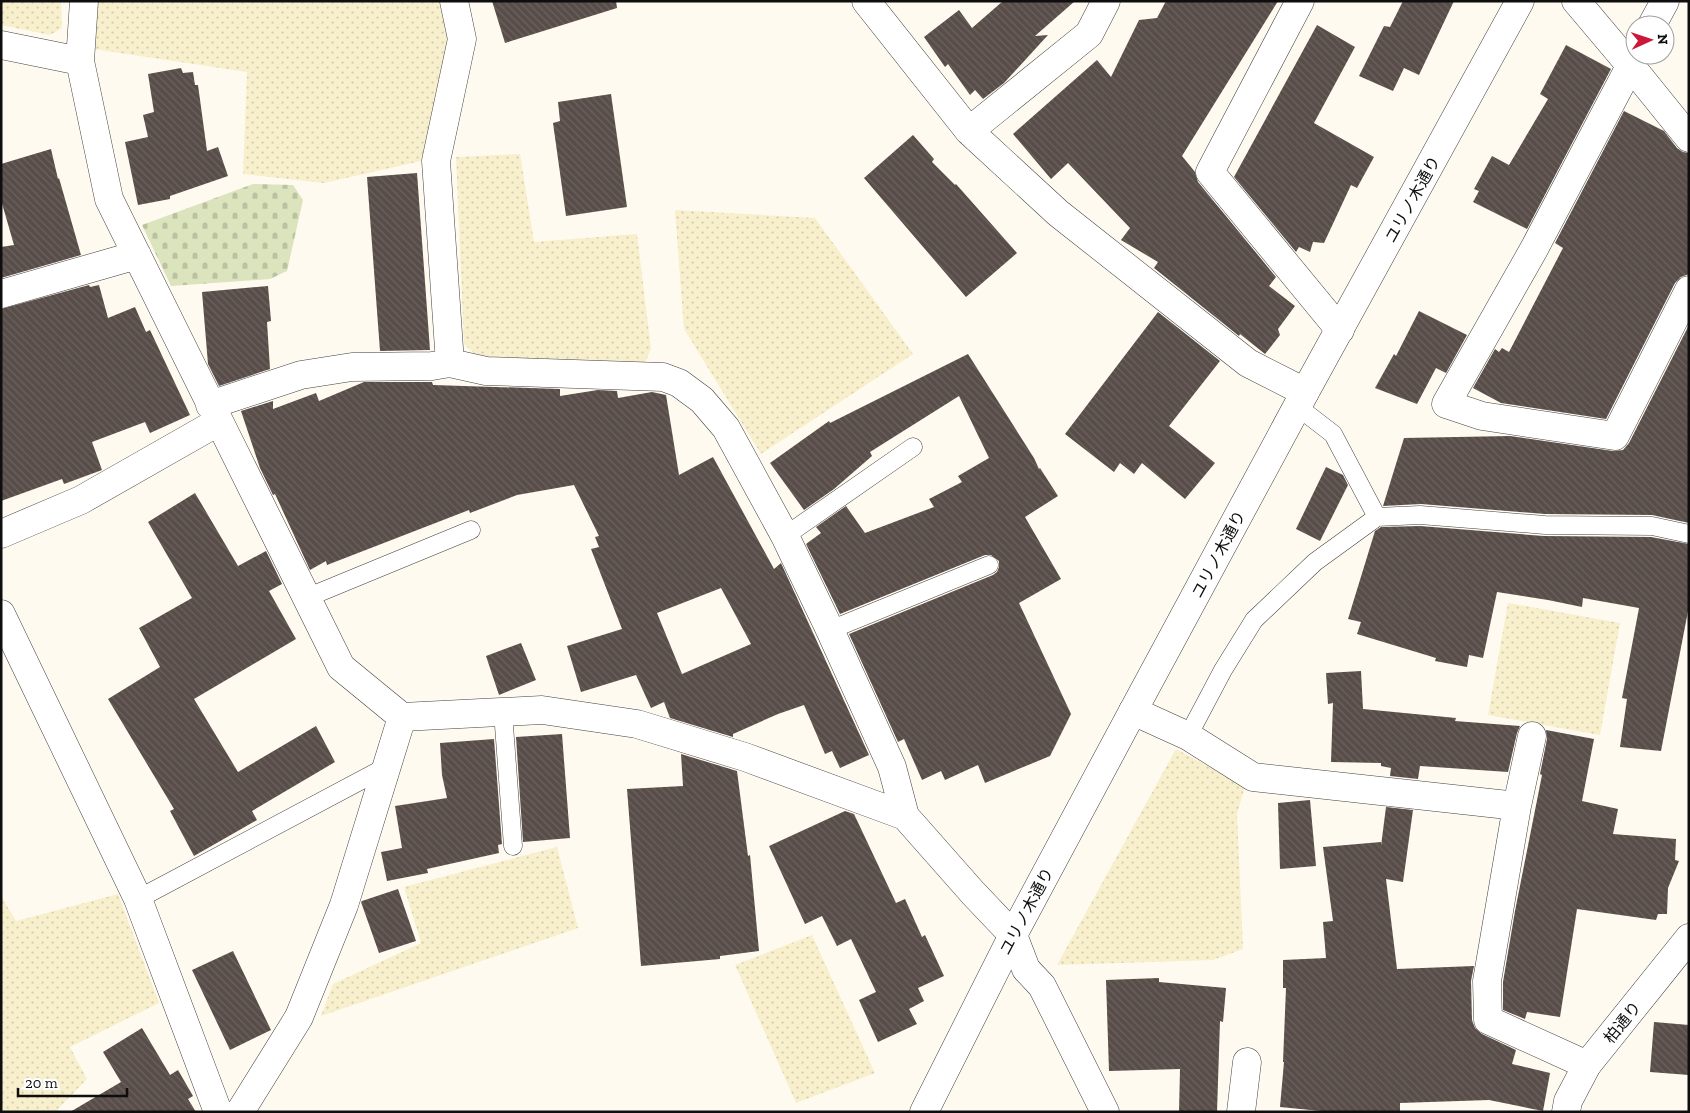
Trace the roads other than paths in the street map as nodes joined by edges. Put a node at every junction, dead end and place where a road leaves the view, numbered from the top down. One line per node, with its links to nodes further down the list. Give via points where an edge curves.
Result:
1 (84, 1): 12 (street)
2 (454, 1): 21 (street, via 462,39 436,161)
3 (866, 1): 15 (street)
4 (1106, 1): 15 (street, via 1089,34)
5 (1300, 1): 20 (street, via 1210,172)
6 (1520, 1): 20 (street, ユリノ木通り)
7 (1576, 1): 11 (street)
8 (1665, 1): 9 (street)
9 (1657, 15)
10 (1, 45): 12 (street)
11 (1625, 52)
12 (80, 61): 17 (street, via 109,199)
13 (1630, 65): 18 (street, via 1534,249 1446,404 1482,416 1615,436)
14 (1637, 65): 16 (street)
15 (969, 131): 22 (street, via 1058,213 1248,363)
16 (1689, 138)
17 (137, 255): 19 (street); 23 (street)
18 (1689, 290)
19 (1, 294)
20 (1340, 330): 22 (street, ユリノ木通り)
21 (450, 363): 23 (street, via 352,367 301,375); 29 (street, via 486,371 663,377 680,383 702,400 726,428)
22 (1301, 400): 25 (lane, via 1333,434); 34 (street, ユリノ木通り)
23 (214, 413): 27 (street, via 81,500); 31 (street)
24 (914, 447): 29 (lane)
25 (1377, 516): 28 (lane, via 1420,515 1545,525 1652,526); 37 (lane, via 1315,562 1254,620)
26 (471, 530): 31 (lane)
27 (1, 534)
28 (1689, 534)
29 (785, 536): 33 (street)
30 (989, 565): 33 (lane)
31 (306, 598): 36 (street, via 341,668)
32 (1, 614): 43 (street)
33 (830, 630): 41 (street, via 892,767)
34 (1133, 711): 37 (street); 44 (street, ユリノ木通り)
35 (503, 712): 36 (street); 41 (street, via 542,710 637,724 745,757); 42 (lane)
36 (402, 717): 39 (street)
37 (1188, 736): 40 (street, via 1253,777)
38 (1532, 736): 40 (street)
39 (386, 767): 43 (lane); 49 (street, via 344,905 299,1017)
40 (1517, 806): 47 (street, via 1487,981 1488,1020)
41 (904, 816): 44 (street)
42 (513, 846)
43 (138, 899): 48 (street)
44 (1013, 935): 50 (street, ユリノ木通り); 51 (street, via 1026,968 1042,986)
45 (1689, 938): 47 (street, 柏通り)
46 (1247, 1062): 52 (street)
47 (1587, 1065): 53 (street, 柏通り, via 1568,1101)
48 (218, 1112)
49 (240, 1112)
50 (924, 1112)
51 (1105, 1112)
52 (1241, 1112)
53 (1566, 1112)

